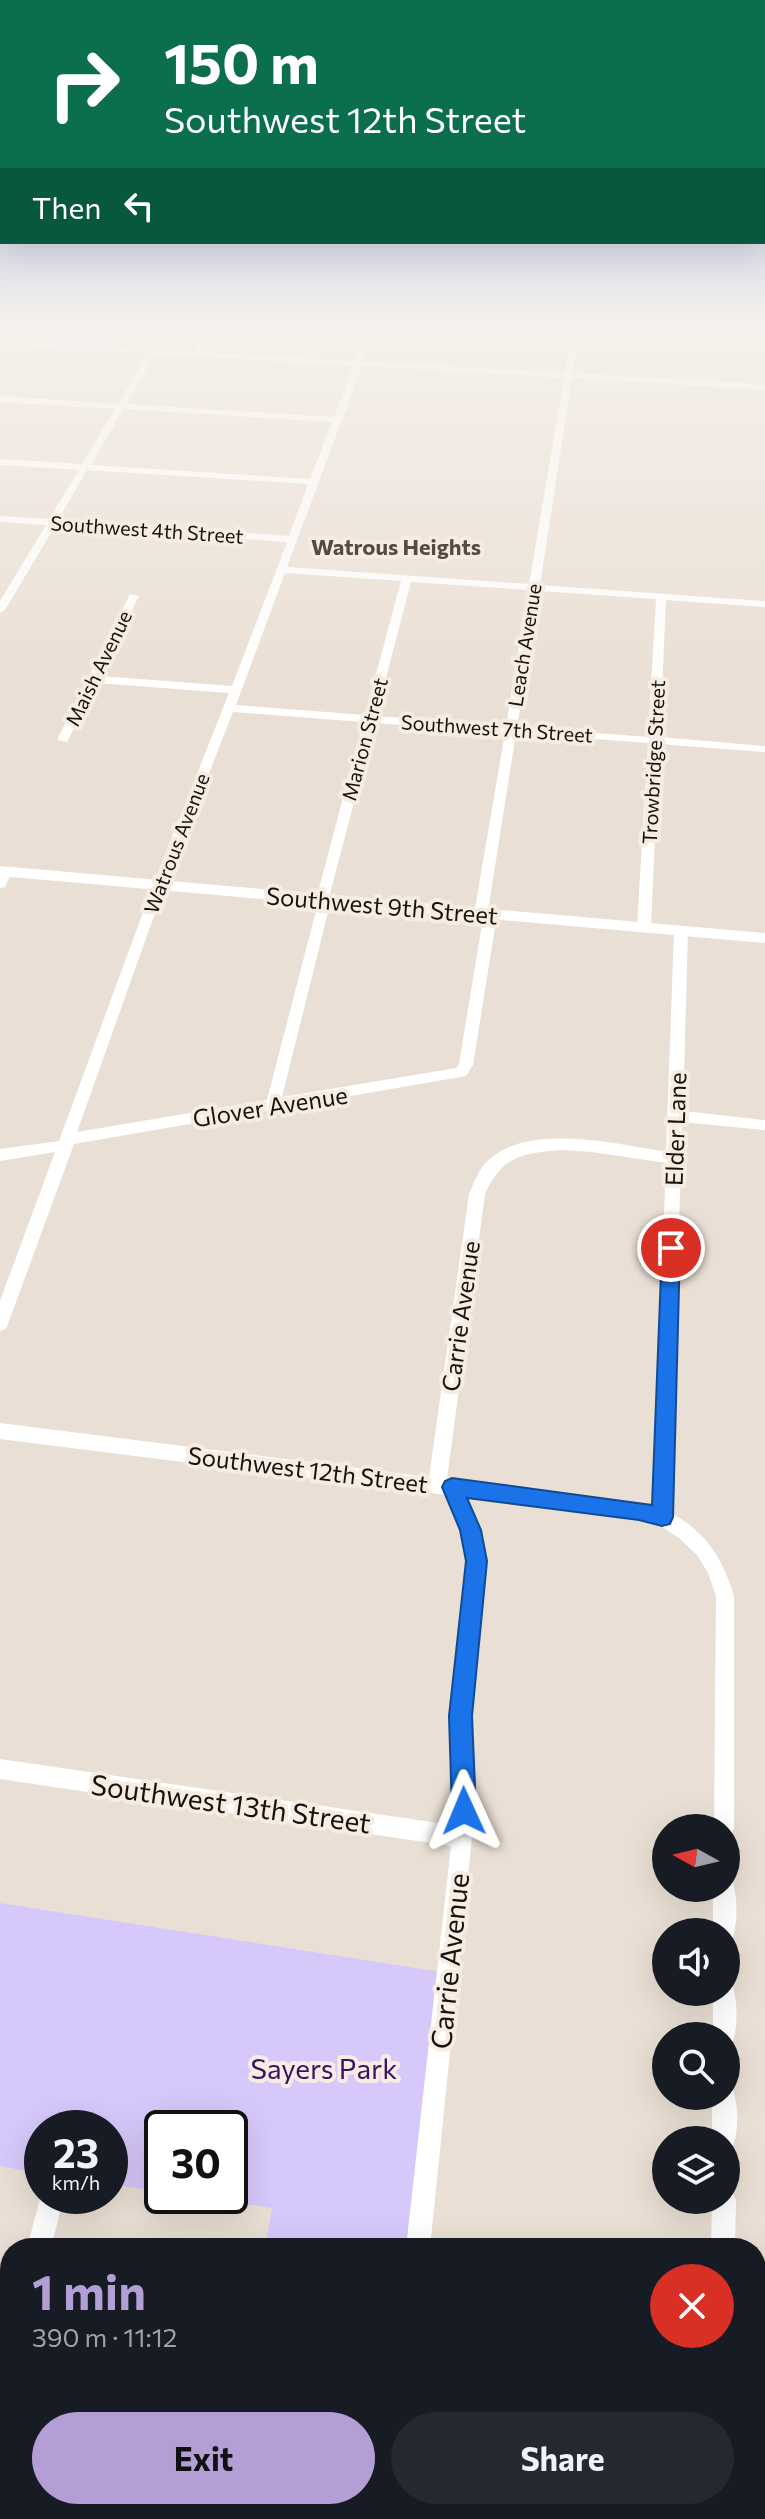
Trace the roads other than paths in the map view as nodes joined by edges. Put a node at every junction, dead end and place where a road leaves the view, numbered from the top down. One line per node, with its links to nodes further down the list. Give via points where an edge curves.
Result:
1 (96, 448): 5 (street)
2 (327, 448): 6 (street, Watrous Avenue)
3 (557, 448): 12 (street, Leach Avenue)
4 (0, 462): 5 (street)
5 (84, 468): 6 (street); 8 (street)
6 (314, 482): 9 (street, Watrous Avenue)
7 (0, 519): 8 (street, Southwest 4th Street)
8 (52, 522): 9 (street, Southwest 4th Street); 16 (street)
9 (293, 539): 10 (street, Watrous Avenue)
10 (282, 570): 11 (street); 18 (street, Watrous Avenue)
11 (407, 579): 12 (street); 20 (street, Marion Street)
12 (534, 588): 14 (street); 21 (street, Leach Avenue)
13 (134, 596): 17 (street, Maish Avenue)
14 (661, 597): 15 (street); 23 (street, Trowbridge Street)
15 (765, 604)
16 (0, 610)
17 (93, 679): 18 (street); 22 (street, Maish Avenue)
18 (236, 690): 19 (street, Watrous Avenue)
19 (229, 708): 20 (street, Southwest 7th Street); 26 (street, Watrous Avenue)
20 (370, 719): 21 (street, Southwest 7th Street); 27 (street, Marion Street)
21 (511, 729): 23 (street, Southwest 7th Street); 28 (street, Leach Avenue)
22 (63, 740)
23 (654, 741): 24 (street, Southwest 7th Street); 29 (street, Trowbridge Street)
24 (765, 749)
25 (2, 875): 26 (main road, Southwest 9th Street)
26 (159, 885): 27 (main road, Southwest 9th Street); 36 (street, Watrous Avenue)
27 (323, 900): 28 (main road, Southwest 9th Street); 33 (street, Marion Street)
28 (486, 914): 29 (main road, Southwest 9th Street); 32 (street, Leach Avenue)
29 (644, 927): 30 (main road, Southwest 9th Street)
30 (681, 931): 31 (main road, Southwest 9th Street); 34 (street, Elder Lane)
31 (765, 938)
32 (466, 1065): 33 (street, Glover Avenue, via 452,1076)
33 (273, 1105): 36 (street, Glover Avenue)
34 (675, 1116): 35 (street); 38 (street, Elder Lane)
35 (765, 1125)
36 (68, 1142): 37 (street, Glover Avenue); 39 (street, Watrous Avenue)
37 (0, 1155)
38 (674, 1159): 41 (street, Carrie Avenue, via 573,1145 523,1147 490,1164 480,1178); 42 (street, Elder Lane)
39 (0, 1324)
40 (0, 1431): 41 (street, Southwest 12th Street)
41 (445, 1486): 42 (street, Southwest 12th Street); 45 (street, Carrie Avenue, via 470,1530 476,1561 461,1716)
42 (662, 1517): 44 (street, via 704,1547 725,1596)
43 (0, 1769): 45 (street, Southwest 13th Street)
44 (724, 1814)
45 (462, 1837): 49 (street, Carrie Avenue)
46 (48, 2214): 48 (street)
47 (724, 2214): 50 (street)
48 (42, 2238)
49 (419, 2238)
50 (723, 2238)

